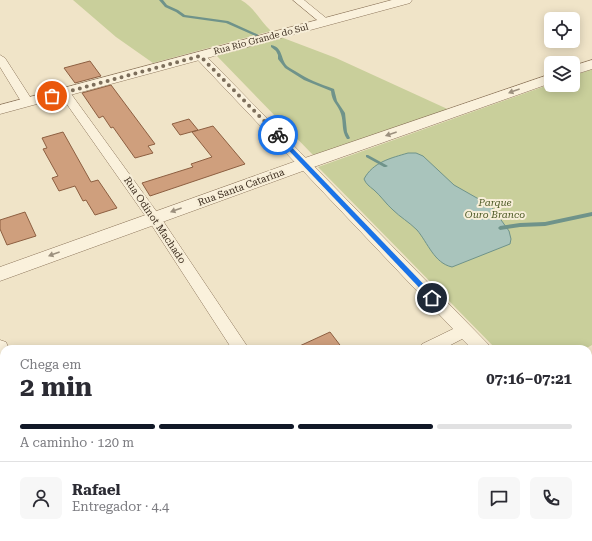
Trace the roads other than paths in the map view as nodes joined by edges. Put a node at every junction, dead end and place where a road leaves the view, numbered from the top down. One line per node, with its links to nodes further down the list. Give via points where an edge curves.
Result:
1 (298, 0): 3 (street)
2 (406, 0): 3 (street, Rua Rio Grande do Sul)
3 (326, 22): 4 (street, Rua Rio Grande do Sul)
4 (200, 56): 9 (street, Rua Rio Grande do Sul); 12 (street)
5 (0, 58): 10 (street)
6 (592, 64): 7 (street)
7 (580, 68)
8 (544, 80): 12 (street, Rua Santa Catarina, one-way to 12)
9 (65, 93): 10 (street, Rua Rio Grande do Sul); 13 (street, Rua Odinot Machado)
10 (28, 103): 11 (street, Rua Rio Grande do Sul)
11 (0, 110)
12 (305, 164): 13 (street, Rua Santa Catarina, one-way to 13); 15 (street)
13 (154, 218): 14 (street, Rua Santa Catarina, one-way to 14); 16 (street, Rua Odinot Machado)
14 (0, 274)
15 (464, 331): 17 (street); 18 (street)
16 (238, 345)
17 (436, 345)
18 (478, 345)

